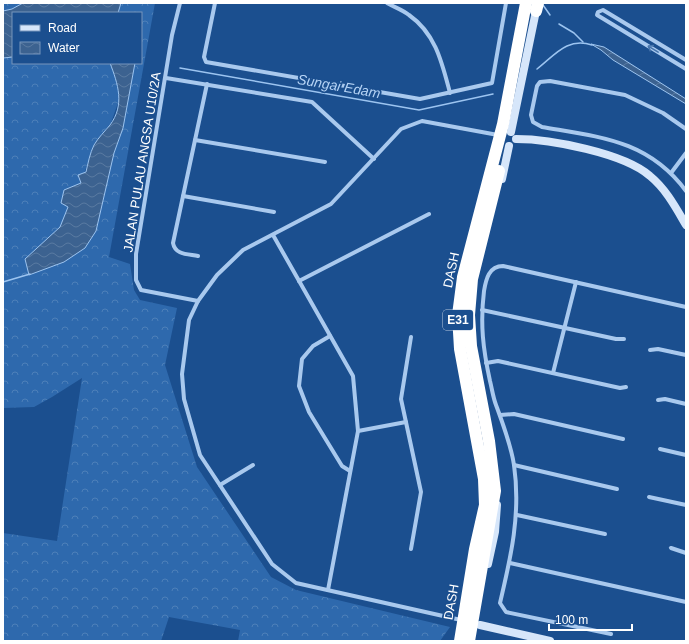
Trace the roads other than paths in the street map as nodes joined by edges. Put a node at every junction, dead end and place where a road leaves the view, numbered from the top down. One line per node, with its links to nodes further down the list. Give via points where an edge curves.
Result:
1 (180, 3): 8 (street, JALAN PULAU ANGSA U10/2A)
2 (216, 3): 10 (street, via 204,57 207,62 420,99)
3 (387, 3): 10 (street, via 410,15 427,33 439,52)
4 (506, 3): 10 (street, via 492,83)
5 (531, 5): 12 (street); 12 (street); 67 (highway, DASH / E31, bridge, via 508,135 472,279 468,314 495,491); 68 (highway, DASH / E31, bridge, via 463,277 458,315 460,349 484,480 485,505 475,548)
6 (686, 60): 7 (street, one-way to 6, via 602,18 598,12 604,10)
7 (686, 70)
8 (166, 78): 9 (street); 27 (street, JALAN PULAU ANGSA U10/2A, via 136,254 136,280 141,290)
9 (207, 84): 13 (street); 15 (street, via 312,102)
10 (450, 93)
11 (686, 129): 17 (street, via 646,104 617,94 545,81 537,86 531,118 538,125 613,139 643,153)
12 (507, 138): 15 (street, via 422,121 401,129); 22 (street, via 532,139 622,158 650,175 663,189); 62 (street, via 477,230 460,315 463,353 486,478 488,503 487,526); 63 (street, via 500,187 477,269 472,302 475,348 498,476 495,532)
13 (195, 140): 16 (street); 19 (street)
14 (686, 153): 17 (street)
15 (374, 158): 23 (street, via 331,204)
16 (326, 162)
17 (671, 173): 18 (street)
18 (686, 191)
19 (183, 196): 20 (street); 24 (street, via 174,249 177,252)
20 (274, 212)
21 (430, 214): 25 (street)
22 (686, 225)
23 (273, 236): 25 (street); 27 (street, via 243,250 217,275)
24 (198, 256)
25 (299, 280): 31 (street)
26 (576, 282): 28 (street); 29 (street, via 496,266 490,271); 30 (street)
27 (198, 301): 50 (street, via 189,320 182,374 184,399 200,456)
28 (686, 307)
29 (482, 310): 30 (street); 36 (street, via 481,336)
30 (564, 328): 33 (street, via 616,339); 37 (street)
31 (330, 336): 43 (street, via 353,376); 49 (street, via 313,346 302,358 299,386 309,412 342,466)
32 (412, 337): 42 (street, via 401,399)
33 (624, 338)
34 (650, 350): 35 (street, via 658,349)
35 (686, 355)
36 (486, 362): 37 (street, via 498,361); 41 (street)
37 (552, 373): 38 (street, via 620,388)
38 (626, 387)
39 (658, 400): 40 (street)
40 (686, 404)
41 (500, 415): 44 (street, via 514,414); 48 (street)
42 (406, 422): 43 (street); 57 (street, via 421,492)
43 (358, 431): 49 (street)
44 (623, 439)
45 (660, 449): 46 (street)
46 (686, 455)
47 (253, 465): 50 (street)
48 (514, 465): 51 (street); 54 (street)
49 (350, 471): 60 (street)
50 (220, 485): 60 (street, via 272,564 296,583)
51 (617, 489)
52 (649, 497): 53 (street)
53 (686, 505)
54 (517, 515): 55 (street); 59 (street)
55 (605, 534)
56 (671, 548): 58 (street)
57 (411, 549)
58 (686, 554)
59 (510, 563): 61 (street); 66 (street, via 500,603 506,612)
60 (328, 590): 64 (street)
61 (686, 602)
62 (468, 612): 63 (street); 64 (street, via 464,615)
63 (477, 614): 65 (street)
64 (463, 624): 67 (street); 68 (street)
65 (480, 625): 67 (street); 69 (street)
66 (611, 634)
67 (471, 638)
68 (460, 641)
69 (550, 641)

